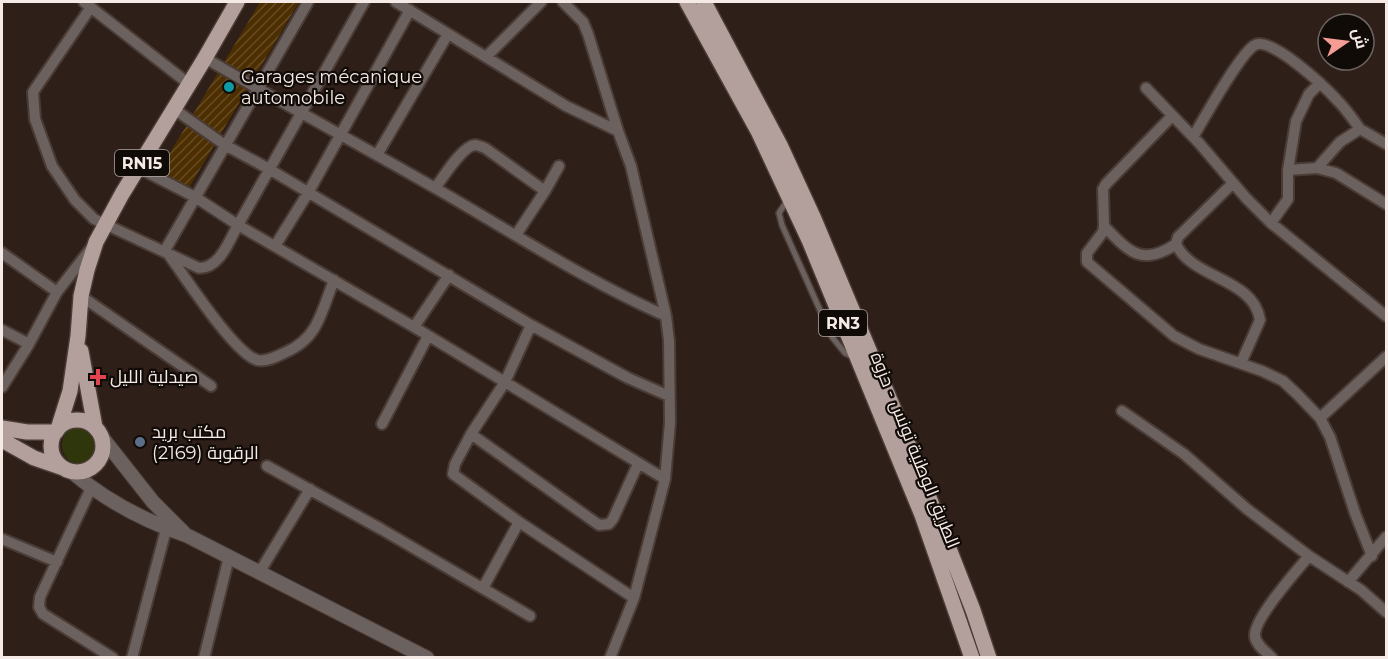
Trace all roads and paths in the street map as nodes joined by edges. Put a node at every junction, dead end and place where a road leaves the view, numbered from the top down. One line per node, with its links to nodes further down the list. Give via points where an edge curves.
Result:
1 (237, 2): 13 (main road, RN15)
2 (308, 2): 17 (street)
3 (364, 2): 19 (street)
4 (396, 2): 10 (street)
5 (541, 2): 12 (street)
6 (562, 2): 22 (street, via 583,22)
7 (687, 2): 37 (main road, الطريق الوطنية تونس - حزوة / RN3)
8 (704, 2): 37 (main road, الطريق الوطنية تونس - حزوة / RN3, via 780,145)
9 (87, 4): 15 (street); 41 (street, via 33,93 34,119 52,166 75,200)
10 (410, 10): 11 (street); 23 (street)
11 (448, 34): 12 (street); 27 (street)
12 (486, 57): 22 (street, via 566,106)
13 (205, 58): 15 (main road, RN15); 17 (street)
14 (1320, 83): 21 (street); 24 (street, via 1272,46 1259,43 1252,46 1230,77); 32 (street, via 1308,94 1296,121)
15 (189, 84): 18 (main road, RN15)
16 (1146, 88): 20 (street)
17 (257, 89): 19 (street); 26 (street)
18 (174, 109): 26 (street); 29 (main road, RN15)
19 (301, 113): 23 (street); 31 (street)
20 (1172, 116): 24 (street); 43 (street, via 1106,183)
21 (1360, 129): 25 (street); 30 (street, via 1340,142)
22 (618, 131): 54 (street, via 632,166)
23 (340, 135): 27 (street); 36 (street)
24 (1193, 137): 33 (street)
25 (1386, 144)
26 (225, 145): 31 (street); 38 (street)
27 (377, 155): 34 (street)
28 (559, 166): 35 (street)
29 (139, 168): 38 (street); 41 (main road, RN15)
30 (1317, 168): 32 (street); 39 (street, via 1347,178)
31 (269, 169): 36 (street); 42 (street)
32 (1288, 170): 40 (street, via 1288,199)
33 (1233, 183): 40 (street); 46 (street, via 1178,237)
34 (435, 188): 35 (street, via 462,153 475,146 485,148); 44 (street)
35 (545, 191): 44 (street)
36 (308, 193): 47 (street); 50 (street)
37 (795, 196): 68 (main road, الطريق الوطنية تونس - حزوة / RN3, via 858,359); 68 (main road, الطريق الوطنية تونس - حزوة / RN3, via 819,229)
38 (195, 197): 42 (street); 49 (street)
39 (1386, 204)
40 (1271, 223): 55 (street)
41 (105, 225): 45 (main road, RN15); 49 (street)
42 (238, 225): 47 (street); 49 (street, via 210,266 199,268)
43 (1104, 226): 46 (street, via 1138,255 1160,254); 63 (street, via 1087,253 1087,262 1174,336)
44 (516, 235): 54 (street, via 593,282)
45 (96, 242): 52 (street); 53 (main road, RN15)
46 (1176, 244): 63 (street, via 1196,266 1232,283 1254,305 1260,320)
47 (275, 246): 51 (street)
48 (2, 253): 52 (street)
49 (166, 253): 51 (street, via 229,337 258,360 278,356 306,338 316,326)
50 (449, 275): 56 (street); 57 (street)
51 (334, 280): 57 (street)
52 (57, 292): 61 (street)
53 (81, 296): 59 (main road, RN15); 65 (street)
54 (666, 316): 67 (street)
55 (1386, 316)
56 (531, 325): 64 (street); 67 (street)
57 (414, 327): 60 (street)
58 (2, 330): 61 (street)
59 (78, 336): 73 (main road, RN15, via 70,391); 74 (main road, RN15)
60 (428, 336): 64 (street); 71 (street)
61 (29, 344): 66 (street)
62 (1386, 357): 70 (street)
63 (1241, 363): 70 (street, via 1283,381)
64 (505, 382): 75 (street); 77 (street)
65 (211, 386)
66 (2, 387)
67 (669, 396): 80 (street)
68 (887, 411): 102 (main road, الطريق الوطنية تونس - حزوة / RN3); 103 (main road, الطريق الوطنية تونس - حزوة / RN3, via 944,535)
69 (1122, 411): 87 (street, via 1184,454)
70 (1320, 418): 88 (street)
71 (382, 424)
72 (2, 428): 73 (main road, via 27,432)
73 (57, 430): 74 (main road, via 80,420); 79 (main road, RN15, via 52,452 58,464)
74 (98, 432): 79 (main road, RN15, via 102,451 95,465 81,472); 84 (street)
75 (471, 434): 77 (street, via 599,525 609,524 613,519); 83 (street, via 453,474)
76 (2, 440): 79 (main road, via 34,458)
77 (638, 464): 80 (street)
78 (267, 466): 82 (street)
79 (68, 470): 81 (street)
80 (665, 479): 94 (street)
81 (91, 488): 84 (street); 90 (street)
82 (310, 489): 91 (street); 93 (street)
83 (519, 522): 93 (street); 94 (street)
84 (168, 524): 89 (street); 98 (street)
85 (1386, 537): 88 (street)
86 (2, 538): 90 (street)
87 (1309, 556): 92 (street); 104 (street, via 1261,616 1255,630 1258,645)
88 (1372, 556): 92 (street)
89 (229, 557): 91 (street); 99 (street)
90 (57, 562): 97 (street, via 40,597 41,611)
91 (259, 573): 100 (street)
92 (1348, 582): 95 (street)
93 (483, 588): 96 (street)
94 (634, 598): 101 (street)
95 (1386, 612)
96 (530, 616)
97 (113, 657)
98 (132, 657)
99 (204, 657)
100 (427, 657)
101 (610, 657)
102 (972, 657)
103 (989, 657)
104 (1272, 657)

